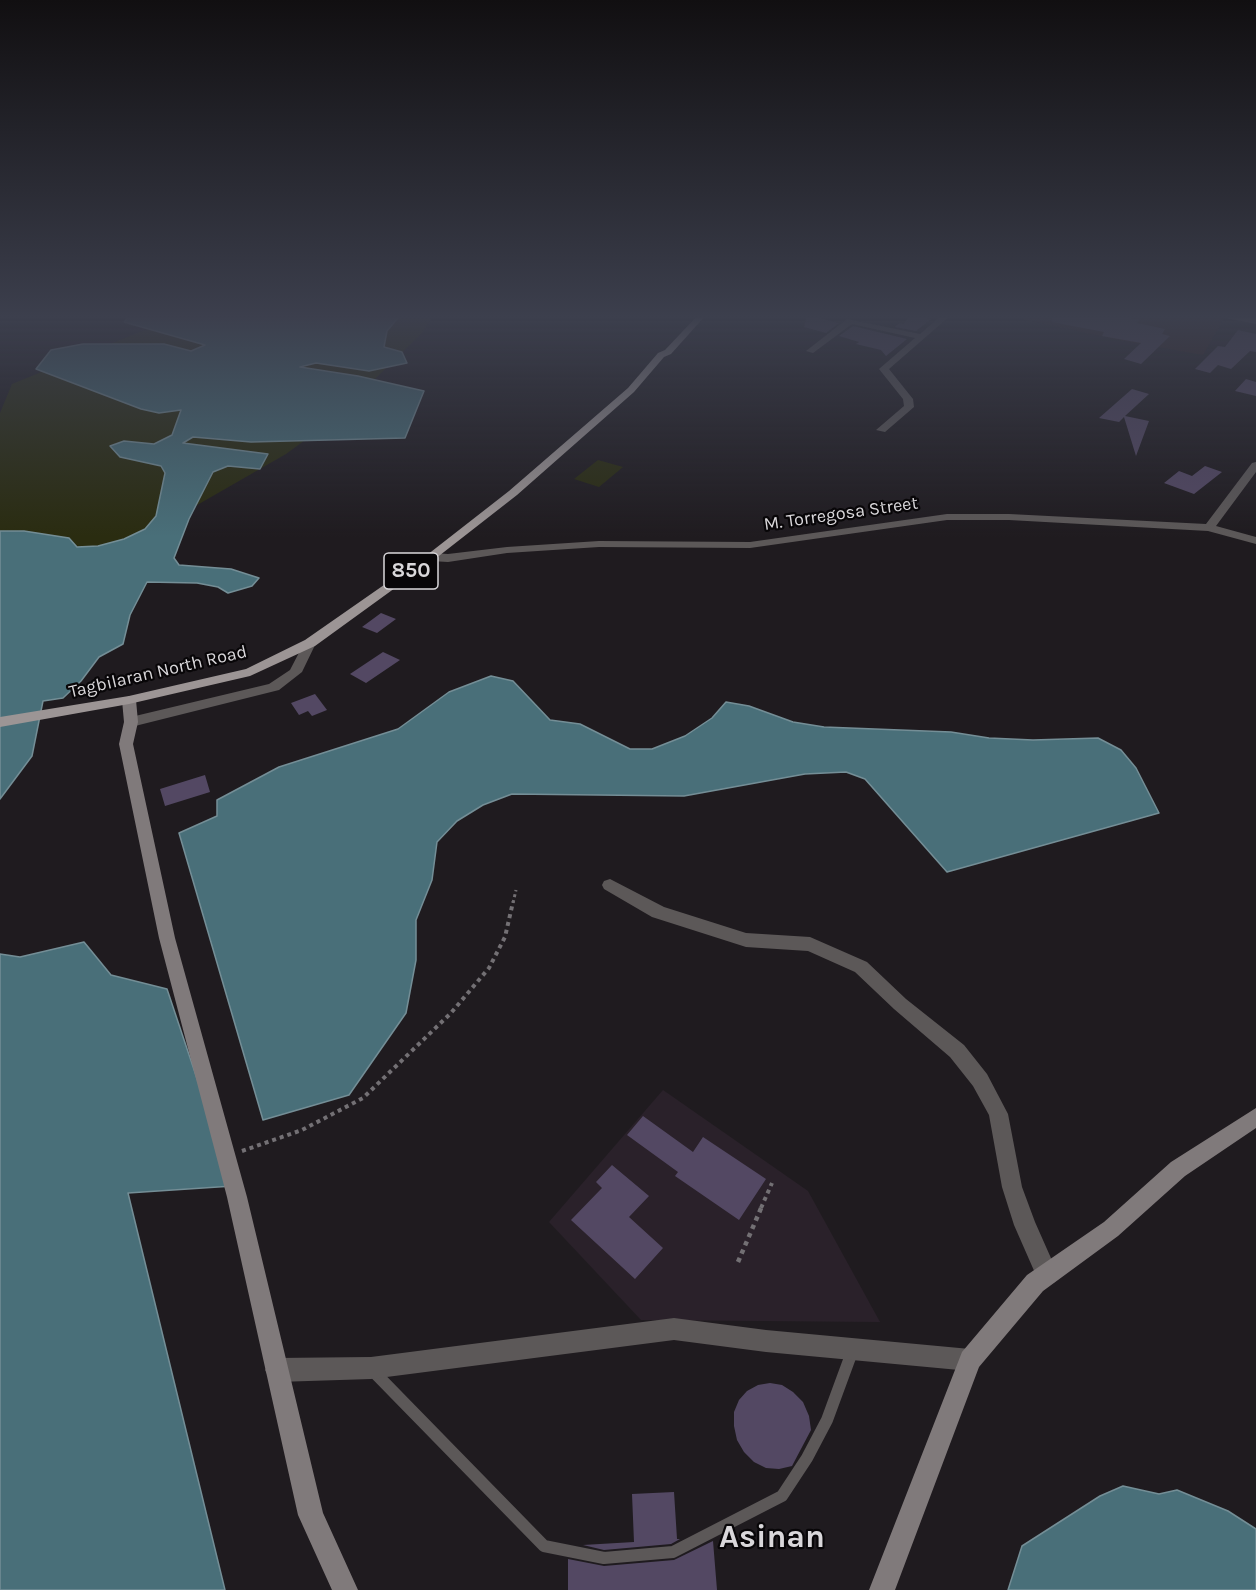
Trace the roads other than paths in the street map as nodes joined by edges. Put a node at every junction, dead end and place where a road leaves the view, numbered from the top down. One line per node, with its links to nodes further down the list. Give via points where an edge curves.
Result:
1 (632, 389): 7 (main road, Tagbilaran North Road / 850, via 513,493)
2 (900, 389): 3 (street, via 909,407)
3 (881, 430)
4 (1256, 465): 5 (street)
5 (1209, 528): 6 (street, M. Torregosa Street); 7 (street, M. Torregosa Street, via 1009,517 947,518 750,545 599,544)
6 (1256, 541)
7 (431, 557): 8 (main road, Tagbilaran North Road / 850)
8 (310, 643): 9 (main road, Tagbilaran North Road / 850, via 250,672); 11 (street, via 295,672 274,687)
9 (129, 700): 10 (main road, Tagbilaran North Road / 850); 11 (street)
10 (0, 722)
11 (131, 722): 18 (street, via 126,744 167,939 227,1159)
12 (610, 885): 14 (street, via 669,915 746,940 810,944 861,967 957,1051 980,1080 998,1113 1012,1187)
13 (1256, 1117): 14 (street, via 1178,1169 1111,1229)
14 (1047, 1274): 16 (street)
15 (854, 1349): 16 (street); 17 (street, via 674,1329); 17 (lane, via 827,1420 782,1496 673,1552 604,1558 544,1546)
16 (970, 1360): 20 (street)
17 (371, 1368): 18 (street)
18 (277, 1370): 19 (street, via 311,1515)
19 (345, 1590)
20 (882, 1590)

